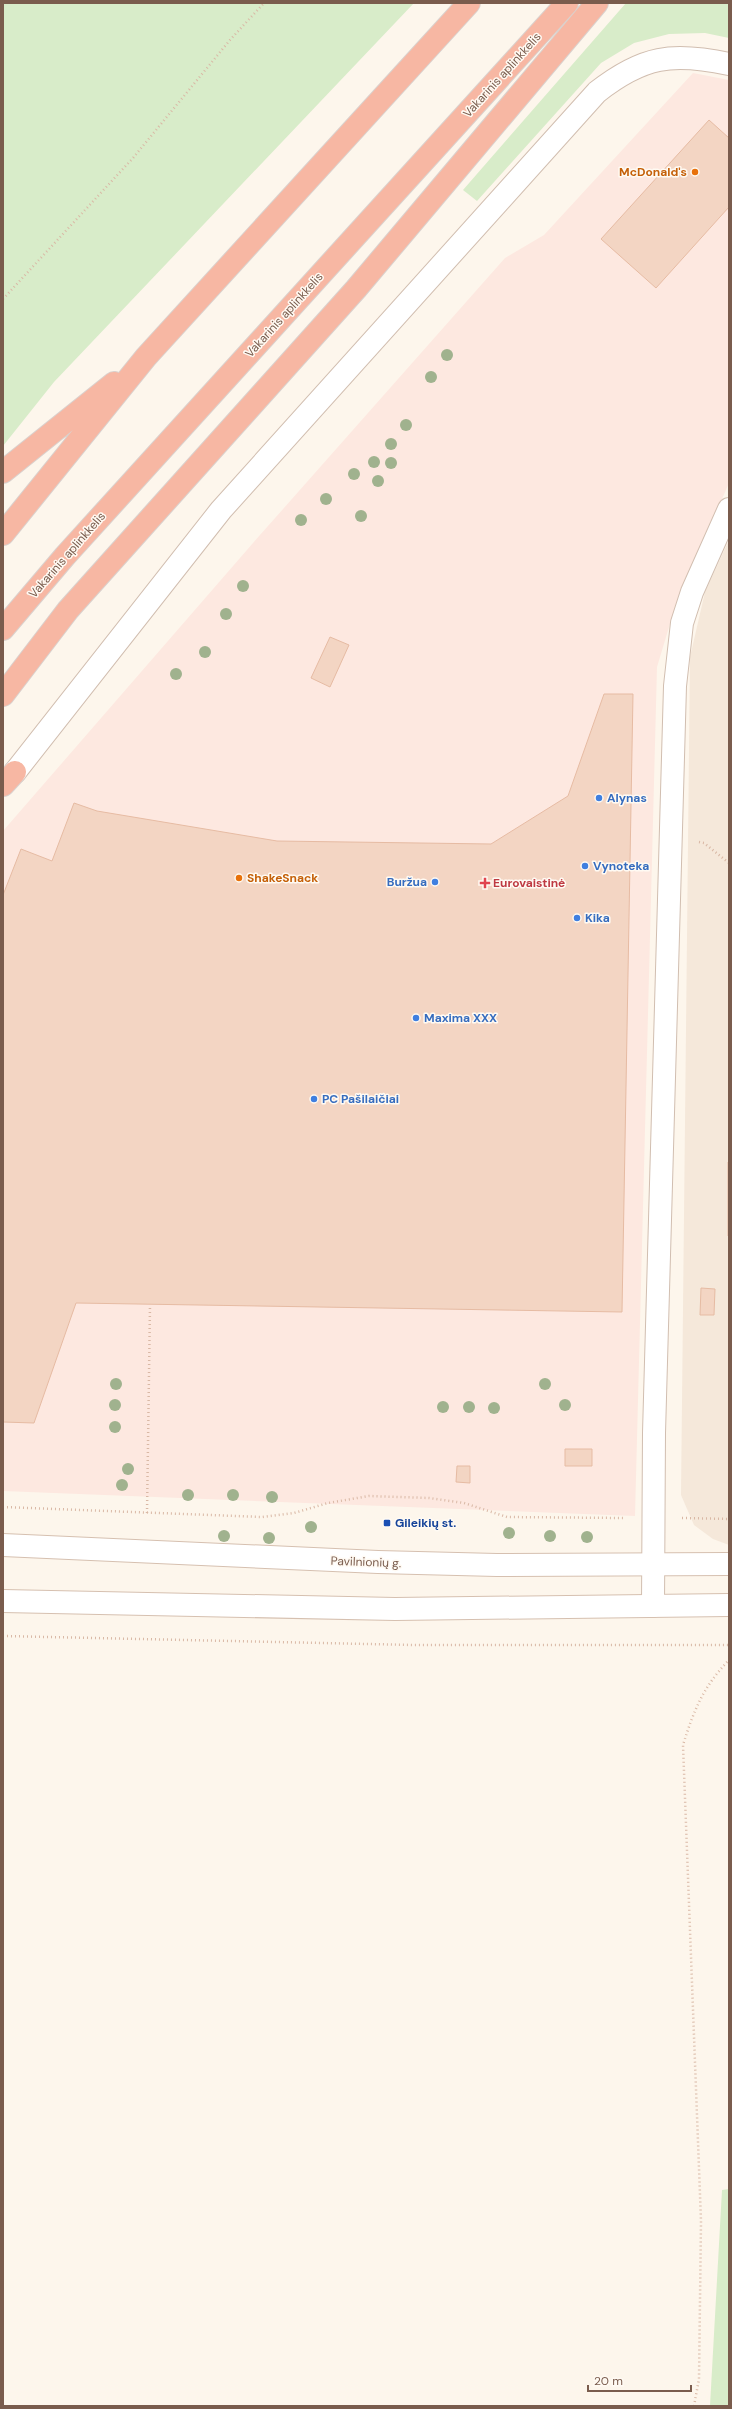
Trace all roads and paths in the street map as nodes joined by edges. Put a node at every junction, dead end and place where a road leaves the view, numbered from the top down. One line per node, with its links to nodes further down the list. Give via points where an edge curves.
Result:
1 (264, 3): 6 (path, via 230,40 133,158)
2 (469, 3): 7 (highway)
3 (567, 3): 11 (highway, Vakarinis aplinkkelis, via 71,550)
4 (597, 3): 12 (highway, via 356,289 68,610)
5 (729, 64): 13 (street, via 699,58 642,63 618,75 597,92 222,510)
6 (3, 299)
7 (146, 357): 8 (highway); 10 (highway)
8 (3, 472)
9 (729, 508): 17 (street, via 692,592 682,623 675,686)
10 (3, 534)
11 (3, 629)
12 (3, 695)
13 (9, 778)
14 (150, 1305): 16 (path)
15 (3, 1507): 16 (path)
16 (147, 1513): 17 (path, via 262,1517 294,1513 328,1503 369,1496 429,1498 464,1504 508,1517)
17 (653, 1518): 18 (path); 21 (street)
18 (729, 1519)
19 (3, 1545): 21 (street, Pavilnionių g., via 378,1562)
20 (729, 1564): 21 (street, Pavilnionių g.)
21 (654, 1565): 24 (street)
22 (3, 1601): 24 (street, via 395,1609)
23 (729, 1605): 24 (street)
24 (653, 1606)
25 (3, 1636): 26 (path, via 406,1645)
26 (729, 1645)
27 (729, 1660): 28 (path, via 718,1671 695,1706 683,1745 701,2221 699,2379)
28 (694, 2406)

